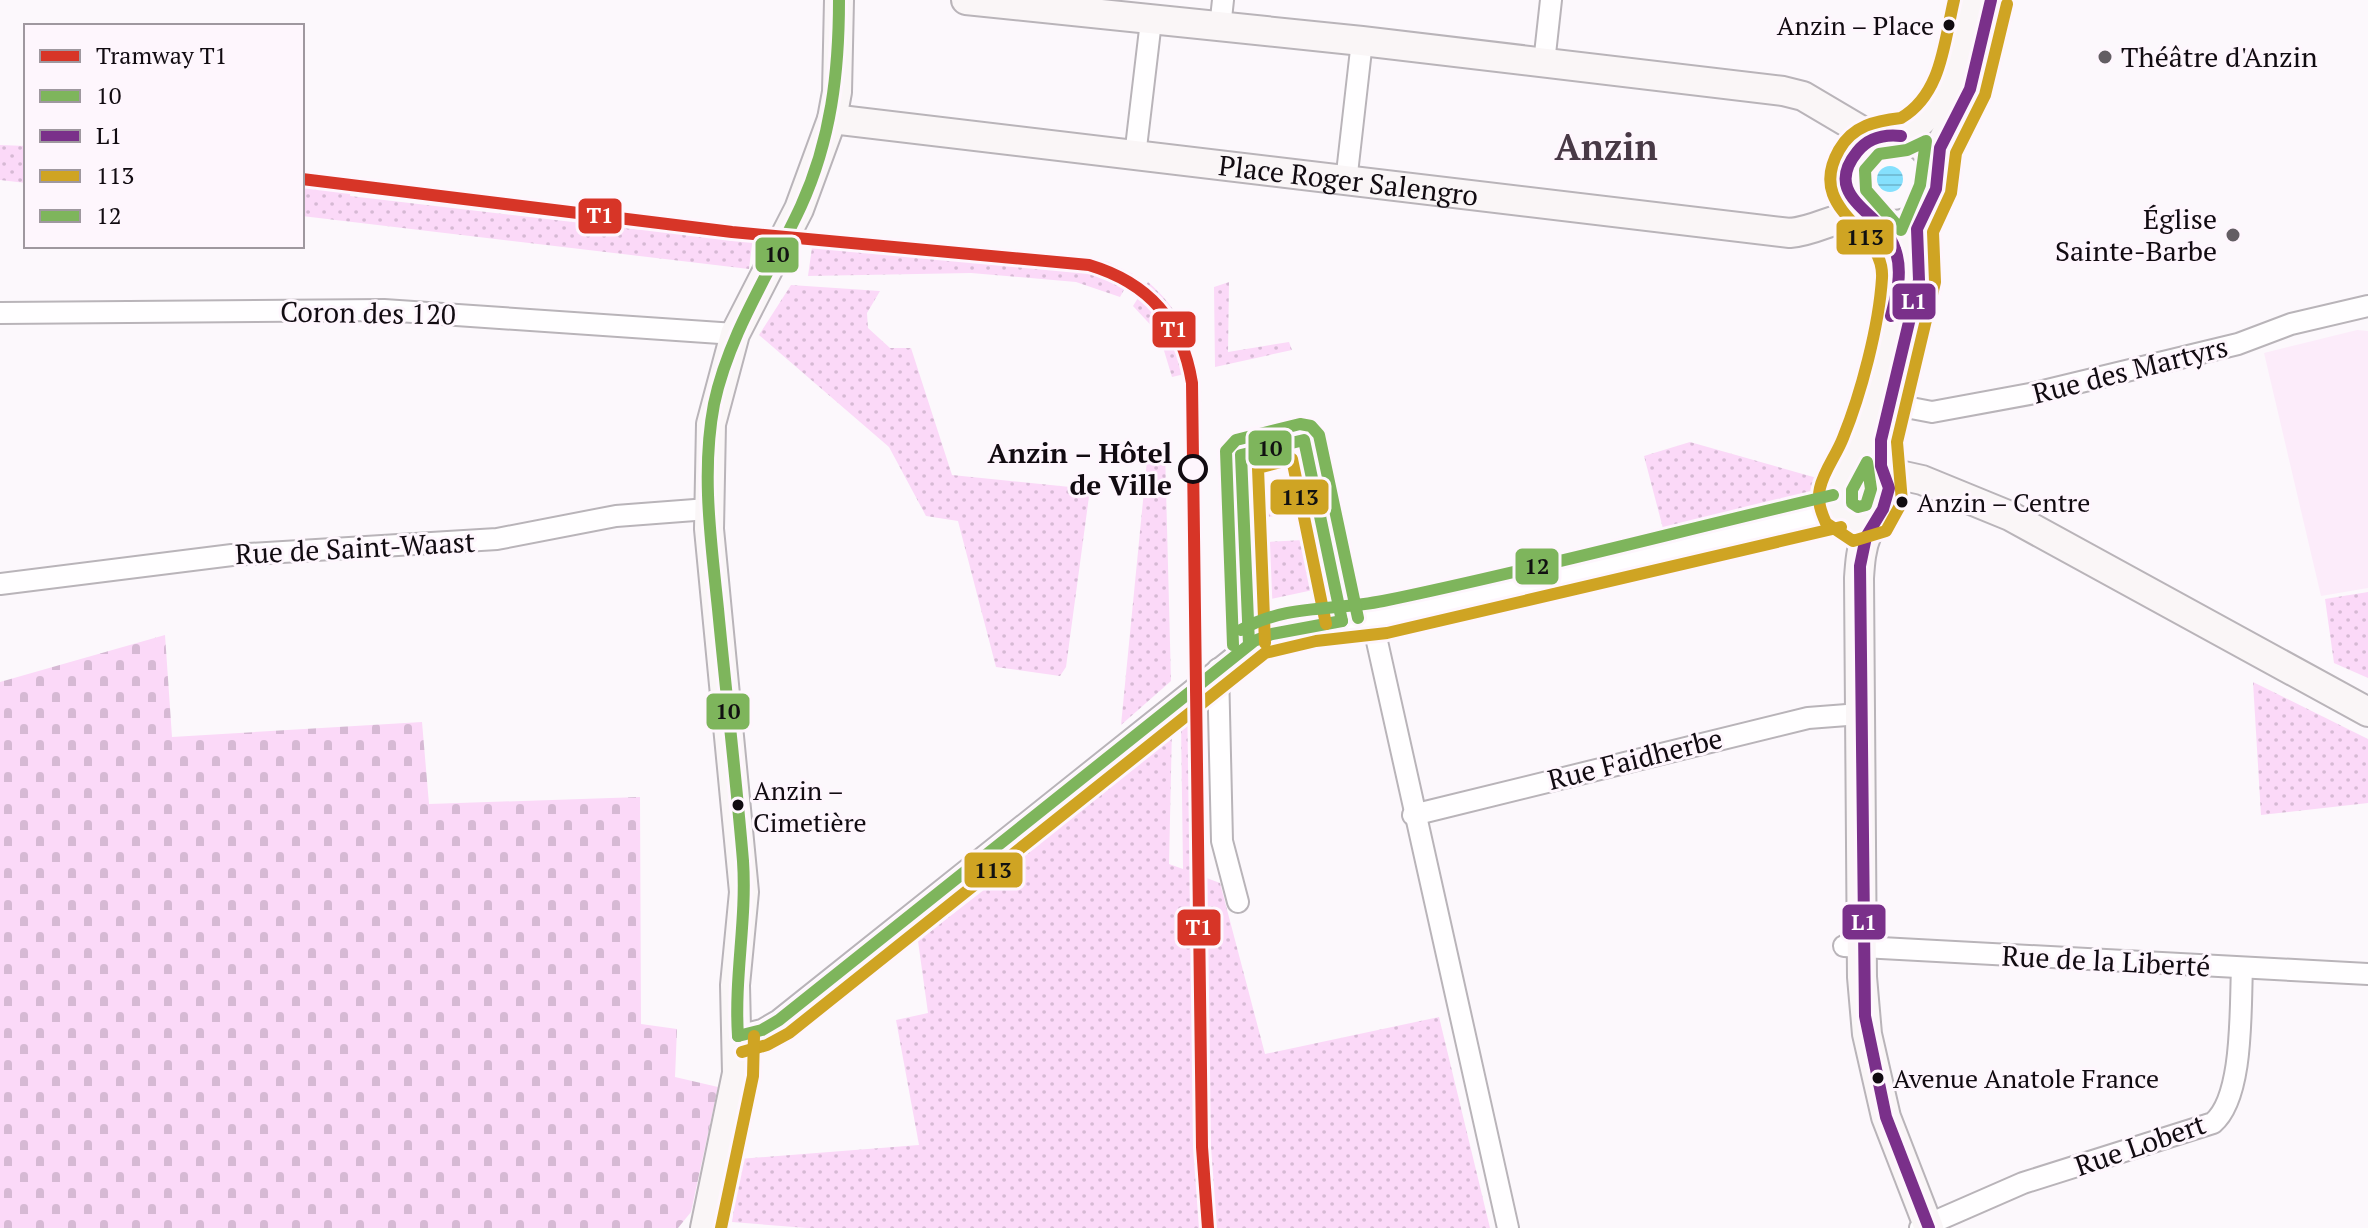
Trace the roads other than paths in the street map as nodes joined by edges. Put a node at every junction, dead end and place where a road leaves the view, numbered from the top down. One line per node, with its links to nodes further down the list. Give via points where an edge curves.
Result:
1 (839, 0): 10 (street)
2 (966, 0): 7 (street)
3 (1551, 0): 9 (street)
4 (1970, 0): 11 (street, via 1945,94 1927,117)
5 (1991, 0): 13 (street, via 1970,89 1943,140)
6 (1221, 14): 7 (street); 8 (street)
7 (1151, 21): 12 (street)
8 (1362, 41): 9 (street); 14 (street)
9 (1544, 63): 11 (street, via 1793,93)
10 (832, 119): 12 (street, Place Roger Salengro); 19 (street, via 799,209)
11 (1887, 137): 13 (street, via 1923,148); 16 (street, via 1856,152 1847,173 1850,196)
12 (1135, 156): 14 (street, Place Roger Salengro)
13 (1936, 170): 15 (street, via 1936,189)
14 (1346, 182): 16 (street, Place Roger Salengro, via 1790,233 1811,230 1839,216)
15 (1924, 211): 16 (street, via 1902,223); 20 (street, via 1917,229 1919,280)
16 (1870, 218): 21 (street, via 1893,243 1900,272)
17 (2368, 306): 20 (street, Rue des Martyrs, via 2035,393 1932,412)
18 (0, 313): 19 (street, Coron des 120, via 384,310)
19 (740, 323): 24 (street, via 714,408)
20 (1890, 404): 22 (street, via 1881,440)
21 (1853, 462): 22 (street, via 1866,459); 25 (street, via 1840,477 1834,498)
22 (1883, 469): 23 (street); 26 (street, via 1889,484)
23 (1960, 496): 26 (street, via 1920,496); 30 (street, via 2114,571)
24 (708, 509): 27 (street, Rue de Saint-Waast, via 616,516 497,539 232,555); 37 (street, via 744,876 735,985)
25 (1839, 514): 26 (street, via 1856,525); 28 (street); 31 (street)
26 (1878, 516): 31 (street, via 1860,566)
27 (0, 584)
28 (1372, 619): 29 (street, via 1264,636); 32 (street)
29 (1218, 669): 33 (street, via 1222,841); 37 (street, via 779,1020)
30 (2368, 712)
31 (1851, 715): 32 (street, Rue Faidherbe, via 1764,728); 34 (street)
32 (1413, 815): 40 (street)
33 (1238, 902)
34 (1853, 946): 35 (street, Rue de la Liberté); 38 (street, via 1873,1067)
35 (2242, 969): 36 (street, Rue de la Liberté); 38 (street, Rue Lobert, via 2231,1088 2223,1113 2213,1123 2023,1183)
36 (2368, 974)
37 (738, 1036): 39 (street, via 737,1073)
38 (1921, 1227)
39 (705, 1228)
40 (1508, 1228)

